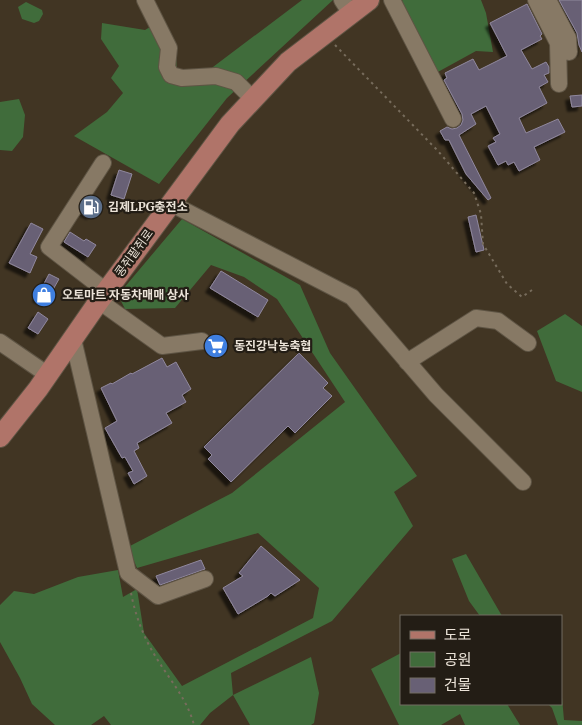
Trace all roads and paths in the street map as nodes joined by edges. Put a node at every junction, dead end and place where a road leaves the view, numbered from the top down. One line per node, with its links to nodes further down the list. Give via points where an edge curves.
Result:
1 (145, 0): 10 (street, via 169,48 167,67 171,75 182,78 216,76 236,82)
2 (369, 0): 6 (main road, 콩쥐팥쥐로)
3 (392, 0): 11 (street)
4 (536, 0): 9 (street, via 558,43)
5 (548, 0): 8 (street, via 568,38)
6 (346, 7): 7 (main road, 콩쥐팥쥐로)
7 (324, 34): 10 (main road, 콩쥐팥쥐로, via 288,62); 14 (path, via 438,151 474,193 481,214 483,244 507,284 522,297)
8 (569, 52)
9 (559, 84)
10 (253, 99): 13 (main road, 콩쥐팥쥐로)
11 (453, 119)
12 (103, 163): 15 (street, via 49,247)
13 (170, 203): 15 (main road, 콩쥐팥쥐로); 20 (street, via 352,297)
14 (532, 290)
15 (102, 296): 16 (main road, 콩쥐팥쥐로); 17 (street, via 162,346)
16 (73, 339): 21 (main road, 콩쥐팥쥐로); 24 (street)
17 (202, 341)
18 (0, 342): 21 (street)
19 (528, 343): 20 (street, via 498,320 476,318)
20 (407, 362): 23 (street)
21 (48, 375): 22 (main road, 콩쥐팥쥐로)
22 (0, 437)
23 (523, 482)
24 (128, 573): 25 (street, via 158,596); 26 (path, via 134,611 153,653 190,709)
25 (204, 579)
26 (194, 725)

